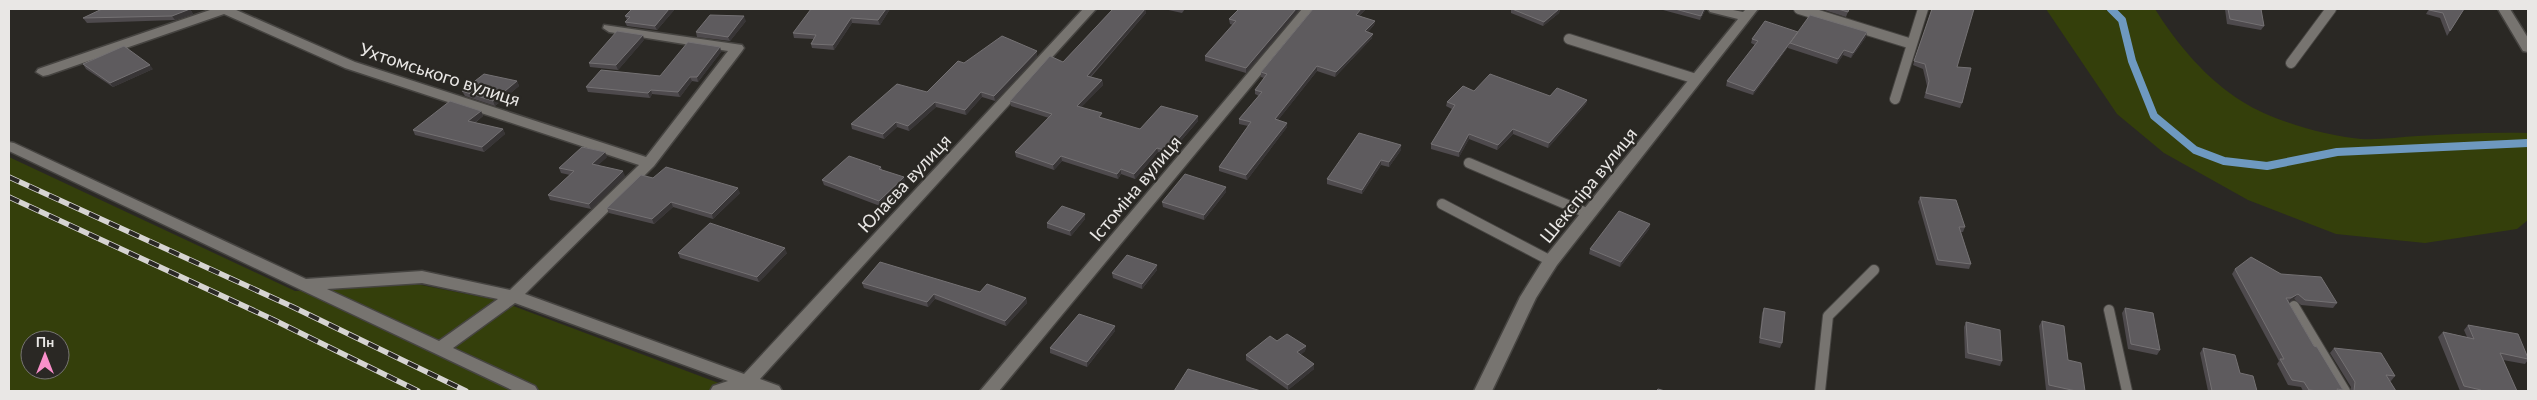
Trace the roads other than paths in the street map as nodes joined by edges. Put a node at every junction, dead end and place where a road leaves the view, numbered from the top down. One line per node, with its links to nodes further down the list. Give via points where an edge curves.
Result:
1 (225, 9): 15 (street); 19 (street, Ухтомського вулиця, via 350,65)
2 (1090, 9): 30 (street, Юлаєва вулиця)
3 (1309, 9): 34 (street, Істоміна вулиця)
4 (1714, 9): 9 (street, Шекспіра вулиця)
5 (1799, 9): 12 (lane)
6 (1923, 9): 12 (lane)
7 (2331, 9): 14 (lane)
8 (2504, 9): 13 (street)
9 (1749, 13): 16 (street, Шекспіра вулиця)
10 (609, 28): 19 (street, via 737,48)
11 (1569, 39): 16 (lane)
12 (1912, 44): 17 (lane)
13 (2528, 48)
14 (2292, 63)
15 (43, 72)
16 (1696, 79): 22 (street, Шекспіра вулиця)
17 (1895, 100)
18 (9, 146): 25 (street)
19 (649, 163): 26 (street)
20 (1468, 163): 22 (lane)
21 (1442, 204): 23 (lane)
22 (1589, 214): 23 (street, Шекспіра вулиця)
23 (1551, 261): 35 (street, Шекспіра вулиця, via 1528,297)
24 (1874, 270): 36 (lane, via 1828,316)
25 (305, 285): 26 (street, via 422,277); 29 (street)
26 (513, 296): 29 (street); 30 (street)
27 (2294, 306): 38 (lane)
28 (2109, 310): 37 (lane)
29 (440, 349): 31 (street)
30 (743, 386): 32 (street); 33 (street)
31 (529, 391)
32 (718, 391)
33 (773, 391)
34 (989, 391)
35 (1483, 391)
36 (1820, 391)
37 (2127, 391)
38 (2345, 391)

